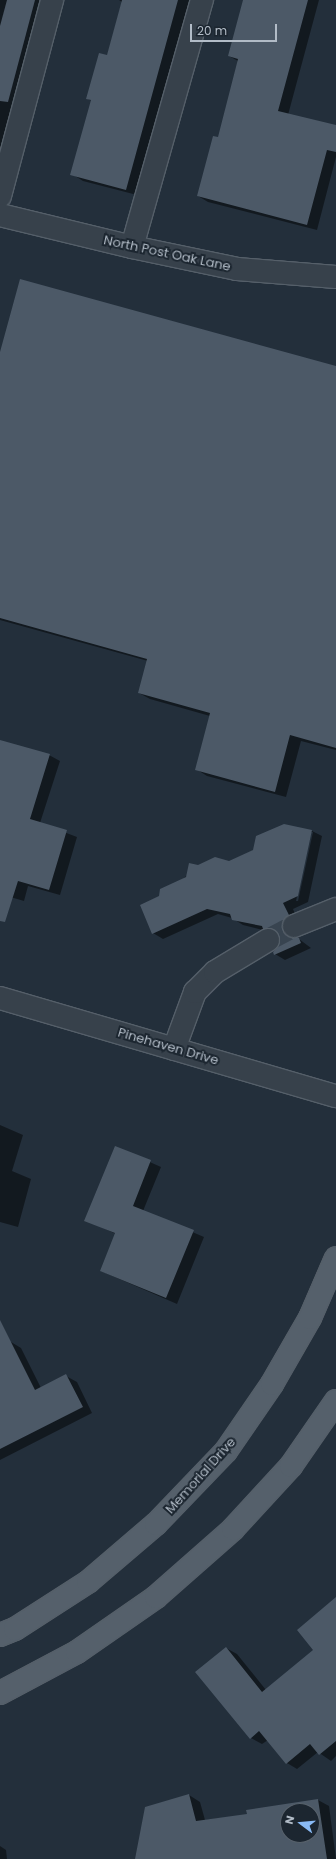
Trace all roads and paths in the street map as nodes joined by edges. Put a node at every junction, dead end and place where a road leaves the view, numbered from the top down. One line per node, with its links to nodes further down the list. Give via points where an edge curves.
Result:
1 (52, 0): 3 (street)
2 (202, 0): 5 (street)
3 (0, 196)
4 (0, 215): 5 (street, North Post Oak Lane)
5 (132, 247): 6 (street, North Post Oak Lane, via 237,269)
6 (336, 277)
7 (336, 909): 8 (street)
8 (294, 926)
9 (268, 940): 11 (street, via 215,972 195,992)
10 (0, 998): 11 (street, Pinehaven Drive)
11 (174, 1049): 12 (street, Pinehaven Drive)
12 (336, 1096)
13 (336, 1258): 15 (main road, Memorial Drive, via 310,1318 272,1384 226,1451 156,1524 88,1582 15,1629)
14 (336, 1401): 16 (main road, via 286,1472 233,1529 156,1597 77,1652)
15 (0, 1635)
16 (0, 1693)

